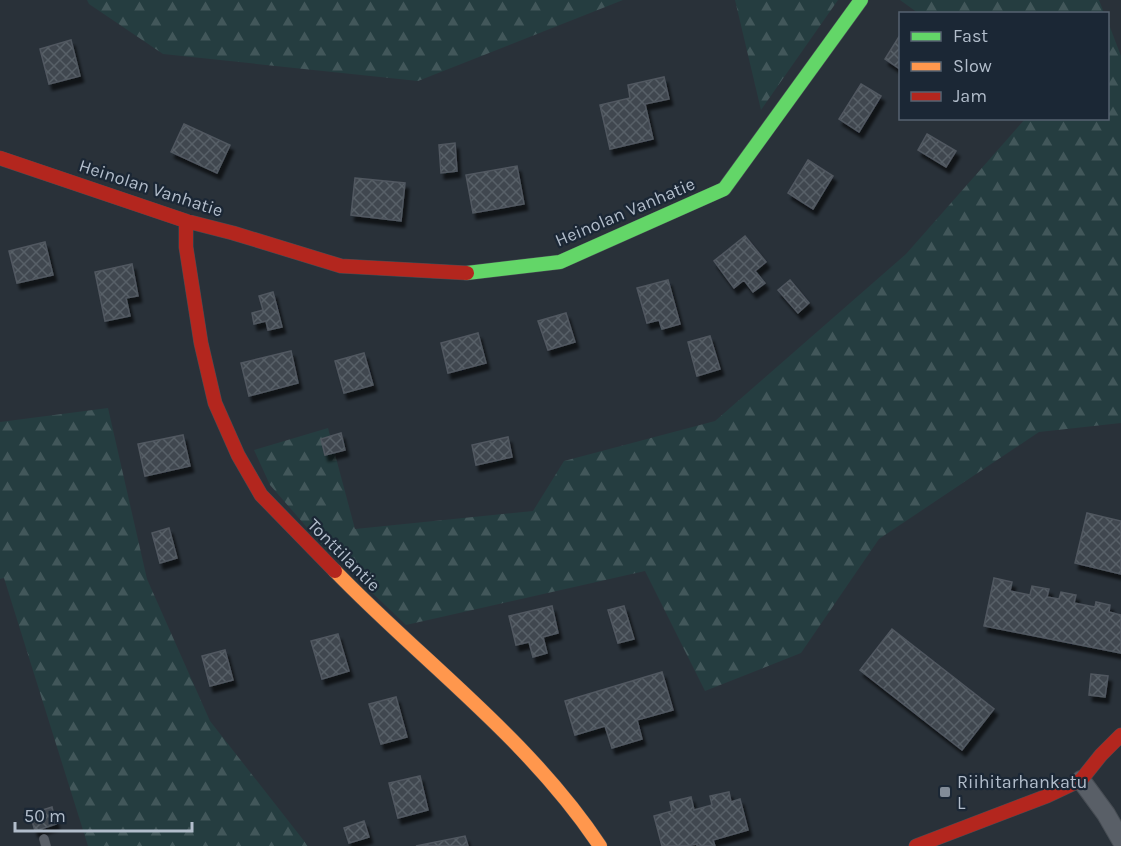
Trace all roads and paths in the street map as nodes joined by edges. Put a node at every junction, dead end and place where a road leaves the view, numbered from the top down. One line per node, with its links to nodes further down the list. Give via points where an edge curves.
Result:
1 (861, 0): 3 (street, Heinolan Vanhatie, via 724,189 560,262 468,273 340,266)
2 (0, 158): 3 (street, Heinolan Vanhatie)
3 (186, 221): 7 (street, Tonttilantie, via 186,247 201,343 215,403 261,495 357,594 501,728 582,819)
4 (1121, 735): 5 (street)
5 (1081, 780): 6 (street); 8 (street)
6 (1121, 840)
7 (600, 846)
8 (916, 846)

